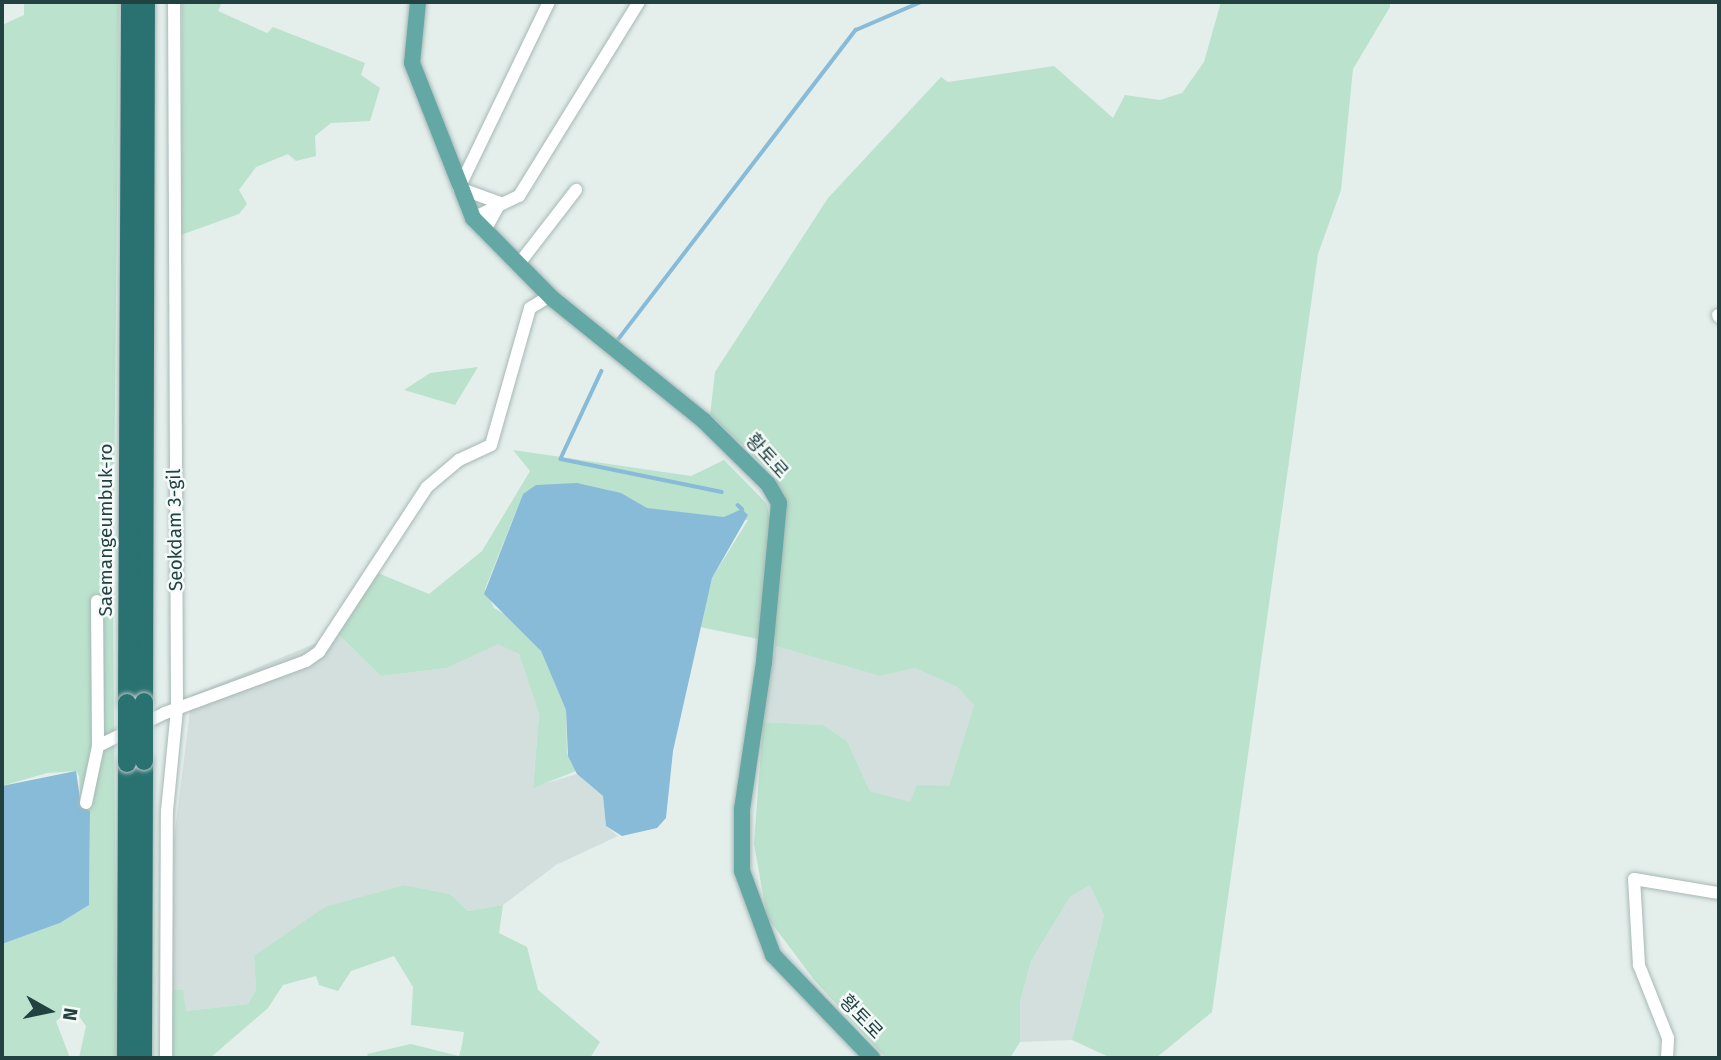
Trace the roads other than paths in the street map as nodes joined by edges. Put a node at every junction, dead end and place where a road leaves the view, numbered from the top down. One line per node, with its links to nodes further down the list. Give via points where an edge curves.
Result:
1 (130, 2): 15 (highway, Saemangeumbuk-ro)
2 (146, 2): 15 (highway, Saemangeumbuk-ro)
3 (174, 2): 16 (street, Seokdam 3-gil)
4 (418, 2): 7 (main road, 황토로, via 412,63)
5 (549, 2): 7 (street)
6 (639, 2): 9 (street, via 519,196)
7 (459, 188): 9 (street); 10 (main road, 황토로)
8 (576, 190): 12 (street)
9 (500, 203): 10 (street); 11 (street)
10 (473, 218): 11 (main road, 황토로)
11 (484, 232): 12 (main road, 황토로)
12 (518, 265): 13 (main road, 황토로)
13 (550, 296): 16 (street, via 530,308 491,445 459,460 427,487 319,652); 24 (main road, 황토로, via 703,420 768,484 779,503 764,662 742,809 742,871 773,955)
14 (97, 601): 17 (street)
15 (135, 702): 18 (highway, Saemangeumbuk-ro, bridge)
16 (177, 709): 17 (street); 23 (street, Seokdam 3-gil, via 167,811)
17 (98, 746): 19 (street)
18 (135, 762): 21 (highway, Saemangeumbuk-ro); 22 (highway, Saemangeumbuk-ro)
19 (86, 803)
20 (1719, 893): 25 (street, via 1634,879 1639,965 1668,1038)
21 (126, 1058)
22 (143, 1058)
23 (166, 1058)
24 (872, 1058)
25 (1667, 1058)

